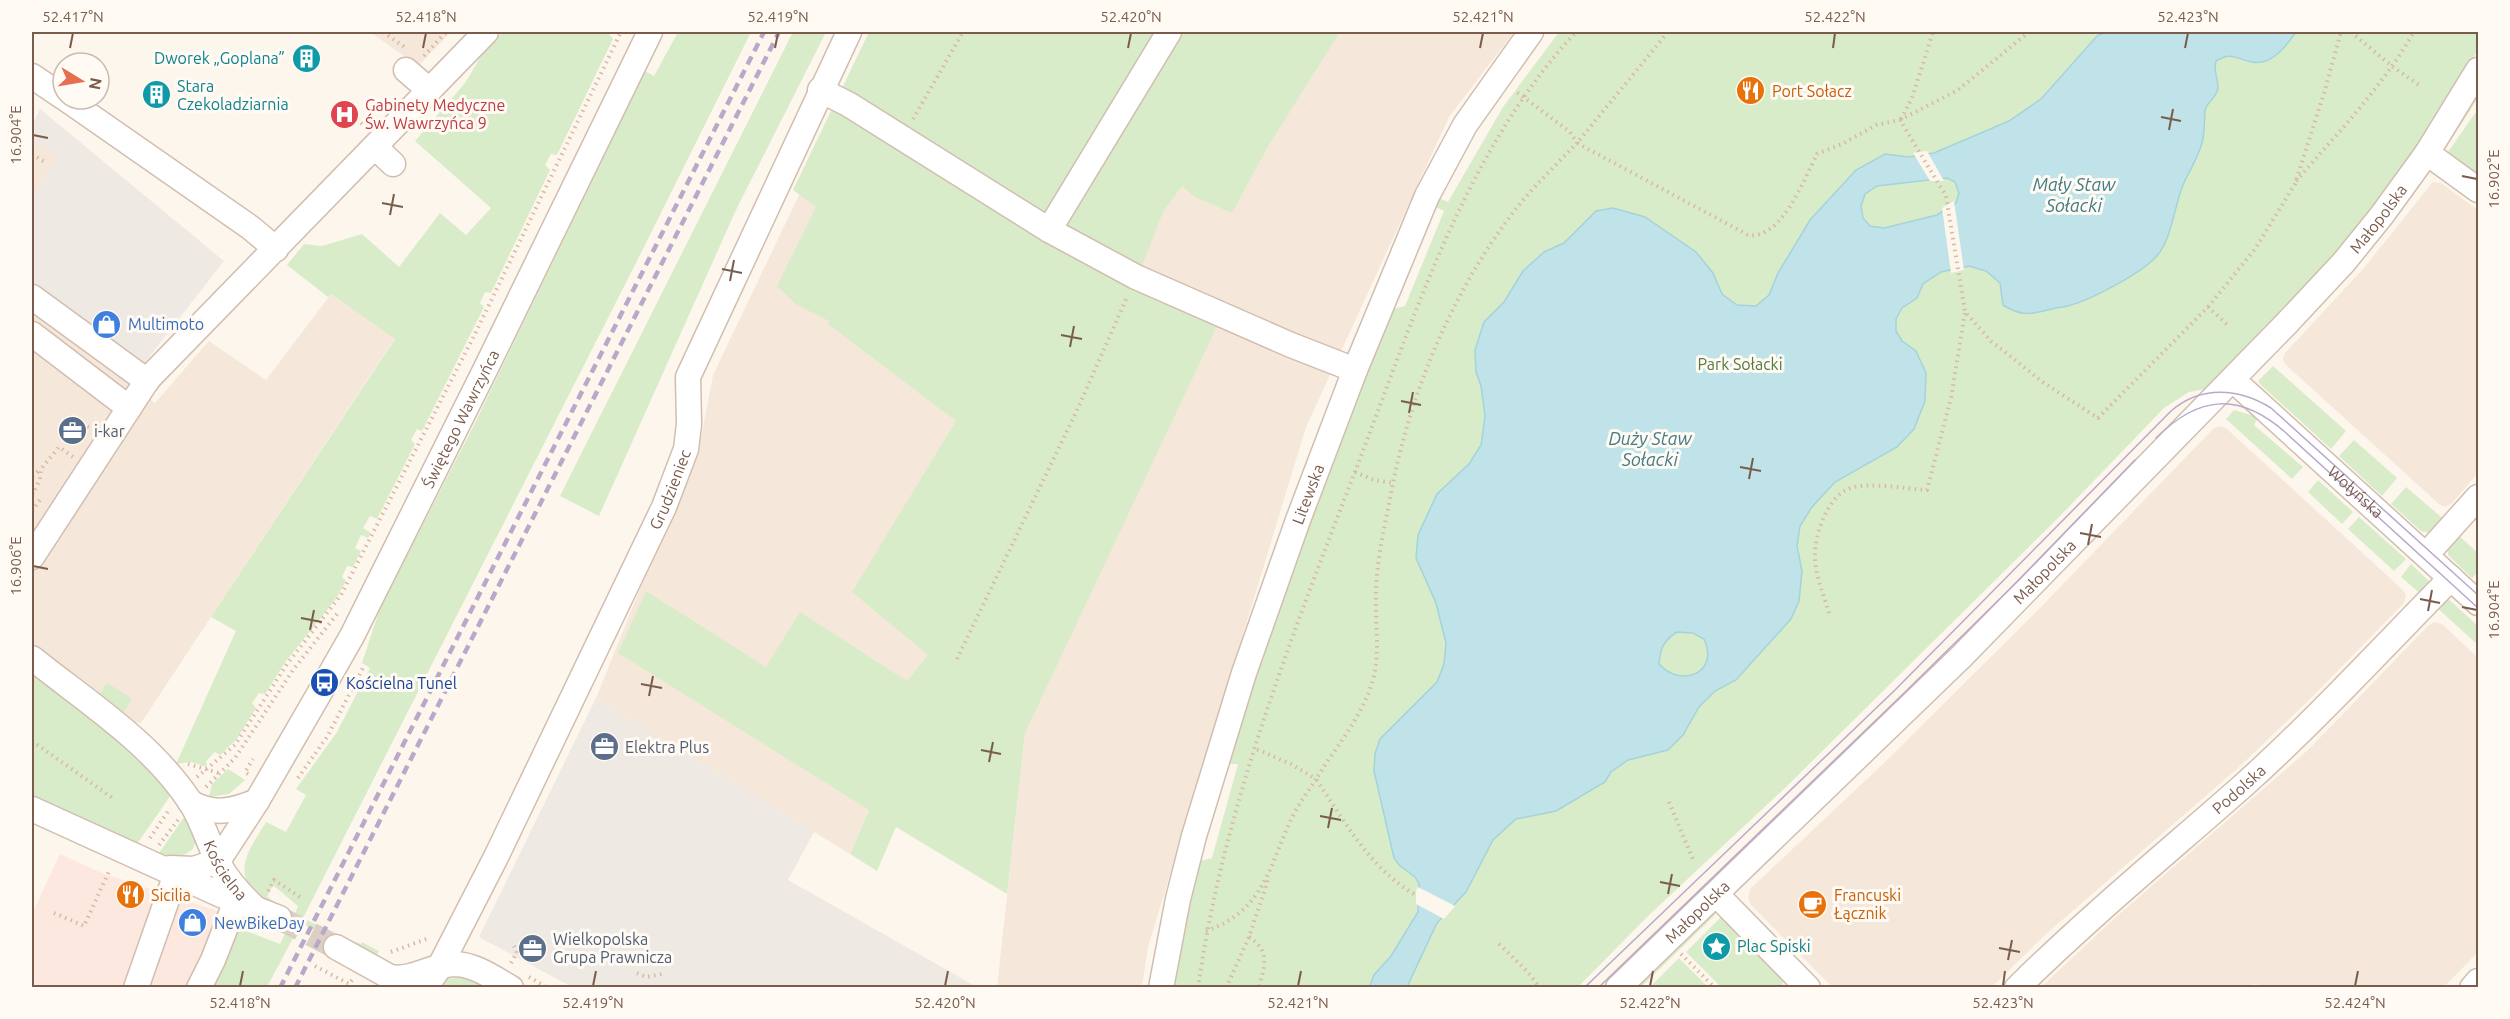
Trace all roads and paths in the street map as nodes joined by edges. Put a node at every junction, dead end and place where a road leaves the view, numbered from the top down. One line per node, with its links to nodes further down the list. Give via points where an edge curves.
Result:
1 (446, 32): 16 (path)
2 (486, 32): 23 (street)
3 (621, 32): 68 (path, via 354,573 341,596 287,664 236,745)
4 (650, 32): 73 (street, Świętego Wawrzyńca, via 352,636)
5 (849, 32): 24 (street, Grudzieniec)
6 (963, 32): 29 (path)
7 (1169, 32): 38 (street)
8 (1531, 32): 20 (street, Litewska)
9 (1576, 32): 25 (path)
10 (1668, 32): 31 (path)
11 (1933, 32): 28 (path, via 1912,98)
12 (2029, 32): 28 (path, via 1958,90)
13 (2341, 32): 36 (path)
14 (2351, 32): 17 (path)
15 (2414, 32): 17 (path)
16 (416, 66): 23 (street)
17 (2393, 67): 21 (path); 36 (path)
18 (2478, 70): 32 (street, Małopolska)
19 (32, 76): 22 (street)
20 (1497, 78): 25 (path); 46 (street, Litewska, via 1465,125 1427,196)
21 (2422, 87)
22 (51, 89)
23 (429, 90): 30 (street)
24 (820, 90): 29 (street); 89 (street, Grudzieniec, via 688,377 686,449 664,507)
25 (1524, 97): 31 (path, via 1570,132); 52 (path, via 1466,196 1431,274)
26 (84, 111): 39 (street)
27 (344, 114): 30 (path, via 349,110)
28 (1900, 120): 31 (path, via 1876,125 1817,154 1786,213 1769,232 1758,237); 43 (path, via 1946,196)
29 (902, 138): 38 (street)
30 (372, 139): 35 (street); 39 (street)
31 (1577, 143): 54 (path, via 1515,211 1469,282 1430,363 1403,438)
32 (2427, 153): 37 (street); 47 (street, Małopolska, via 2344,262)
33 (32, 154): 34 (path)
34 (46, 163)
35 (393, 164)
36 (2295, 184): 42 (path, via 2255,249)
37 (2478, 190)
38 (1049, 230): 40 (street)
39 (276, 249): 48 (street)
40 (1136, 277): 46 (street); 64 (path, via 1080,406)
41 (32, 297): 48 (street)
42 (2208, 307): 43 (path, via 2098,418 1991,341); 44 (path)
43 (1965, 312): 62 (path, via 1951,398 1927,490 1864,486 1846,490 1825,517 1815,555)
44 (2229, 326)
45 (35, 341): 49 (street)
46 (1355, 370): 107 (street, Litewska, via 1244,673 1194,836)
47 (2233, 380): 58 (street, Wołyńska); 83 (street, Małopolska, via 1962,656)
48 (147, 381): 49 (street)
49 (129, 408): 57 (street)
50 (66, 450): 51 (path, via 59,447)
51 (41, 469): 53 (path); 55 (path)
52 (1354, 472): 54 (path); 66 (path, via 1281,669)
53 (32, 476)
54 (1393, 483): 70 (path, via 1376,593 1374,677 1363,704)
55 (32, 495)
56 (2478, 497): 58 (street)
57 (34, 546)
58 (2426, 555): 59 (street, Wołyńska)
59 (2451, 578): 60 (street, Wołyńska); 115 (street, Podolska, via 2246,783 2066,939)
60 (2478, 603)
61 (342, 607): 69 (path, via 293,670 235,758)
62 (1829, 613)
63 (32, 658): 71 (street, Kościelna, via 141,744)
64 (957, 659)
65 (32, 741): 72 (path)
66 (1256, 749): 70 (path); 88 (path)
67 (184, 764): 68 (path)
68 (208, 769): 69 (path); 71 (path)
69 (219, 773): 71 (path)
70 (1316, 779): 80 (path, via 1296,811); 82 (path, via 1367,855 1388,877)
71 (186, 796): 73 (street, via 199,807 216,811); 76 (street, Kościelna); 79 (path); 79 (path)
72 (114, 799)
73 (257, 801): 77 (street, Świętego Wawrzyńca)
74 (1669, 802): 78 (path)
75 (32, 809): 79 (street, Kościelna)
76 (207, 838): 77 (street, Kościelna); 79 (street, via 201,856 192,866)
77 (218, 861): 79 (street, via 195,869); 85 (street); 85 (street, Kościelna)
78 (1694, 862)
79 (159, 866): 85 (street, Kościelna); 104 (street, via 159,926)
80 (1272, 867): 88 (path, via 1241,913); 90 (path)
81 (110, 869): 86 (path, via 84,927)
82 (1414, 894)
83 (1716, 894): 112 (street, Małopolska); 114 (street)
84 (303, 899): 85 (path, via 274,880)
85 (244, 900): 87 (street); 105 (street)
86 (54, 913)
87 (279, 918)
88 (1206, 931): 108 (path)
89 (455, 937): 96 (street, Grudzieniec); 97 (street, via 459,951)
90 (1249, 937): 109 (path); 110 (path, via 1264,952)
91 (1499, 944): 111 (path)
92 (514, 946): 100 (path, via 519,951)
93 (336, 947): 103 (street)
94 (1680, 953): 113 (path)
95 (315, 966): 102 (path)
96 (439, 968): 97 (street, via 453,964); 103 (street); 106 (street, Grudzieniec)
97 (476, 969): 100 (street)
98 (637, 973): 99 (path, via 646,977)
99 (662, 974)
100 (510, 977)
101 (2478, 981): 116 (street)
102 (345, 982)
103 (394, 982)
104 (136, 987)
105 (199, 987)
106 (425, 987)
107 (1161, 987)
108 (1198, 987)
109 (1226, 987)
110 (1259, 987)
111 (1540, 987)
112 (1618, 987)
113 (1715, 987)
114 (1808, 987)
115 (2017, 987)
116 (2472, 987)

